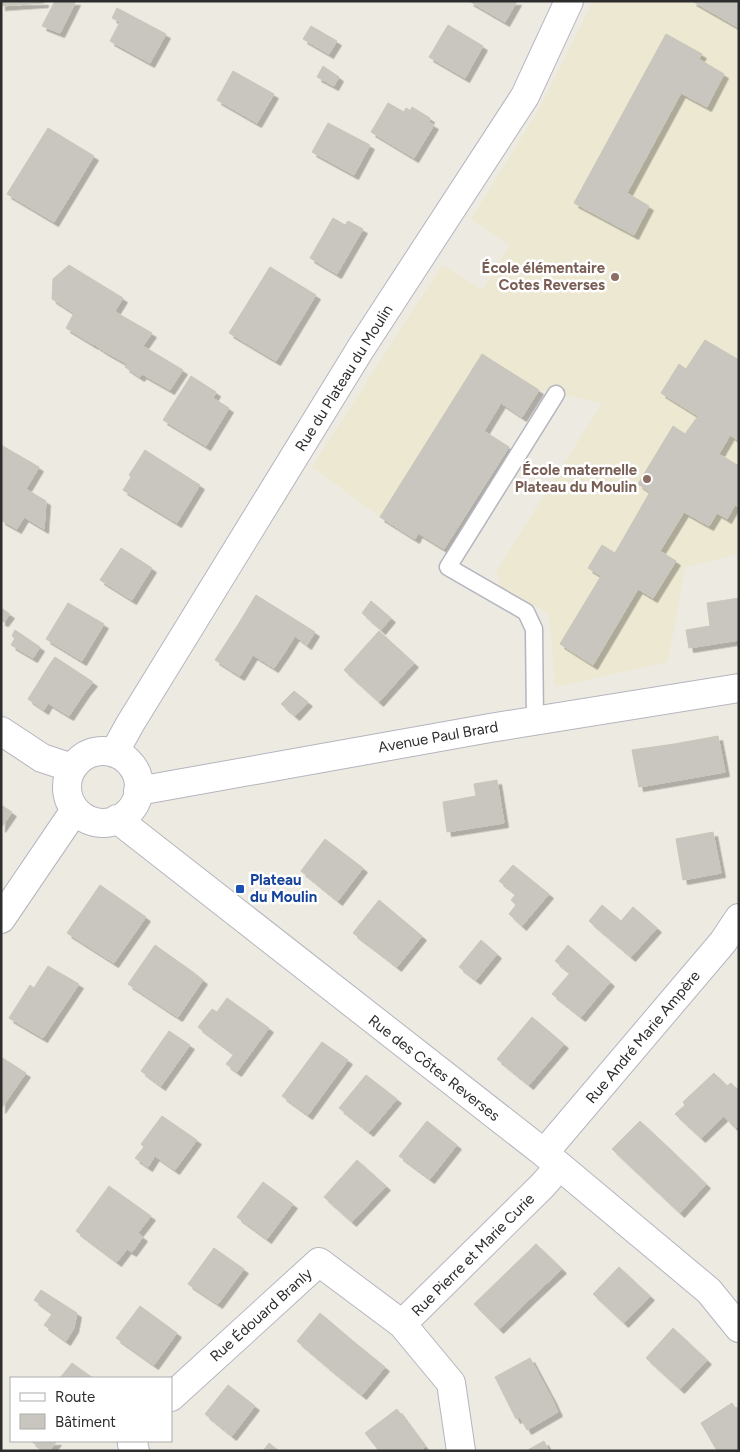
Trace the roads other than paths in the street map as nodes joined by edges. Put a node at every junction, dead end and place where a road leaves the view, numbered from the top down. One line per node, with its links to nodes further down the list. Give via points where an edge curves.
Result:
1 (569, 1): 6 (street, Rue du Plateau du Moulin, via 525,96 361,348)
2 (556, 394): 4 (lane, via 448,567 526,612 534,628)
3 (739, 688): 4 (street, Avenue Paul Brard)
4 (535, 720): 8 (street, Avenue Paul Brard)
5 (1, 731): 7 (street, via 42,758)
6 (114, 753): 7 (street, via 90,753); 8 (street, via 125,758 133,768)
7 (72, 768): 9 (street, via 66,789)
8 (138, 790): 10 (street, via 132,807)
9 (75, 810): 10 (street, via 94,822); 12 (street)
10 (118, 820): 13 (street, Rue des Côtes Reverses)
11 (739, 918): 13 (street, Rue André Marie Ampère)
12 (1, 919)
13 (552, 1160): 14 (street, Rue Pierre et Marie Curie, via 542,1186); 15 (street, Rue des Côtes Reverses, via 709,1291)
14 (402, 1324): 16 (street, Rue Édouard Branly, via 319,1262); 17 (street, Rue Pierre et Marie Curie, via 451,1383)
15 (739, 1328)
16 (172, 1396)
17 (461, 1451)

